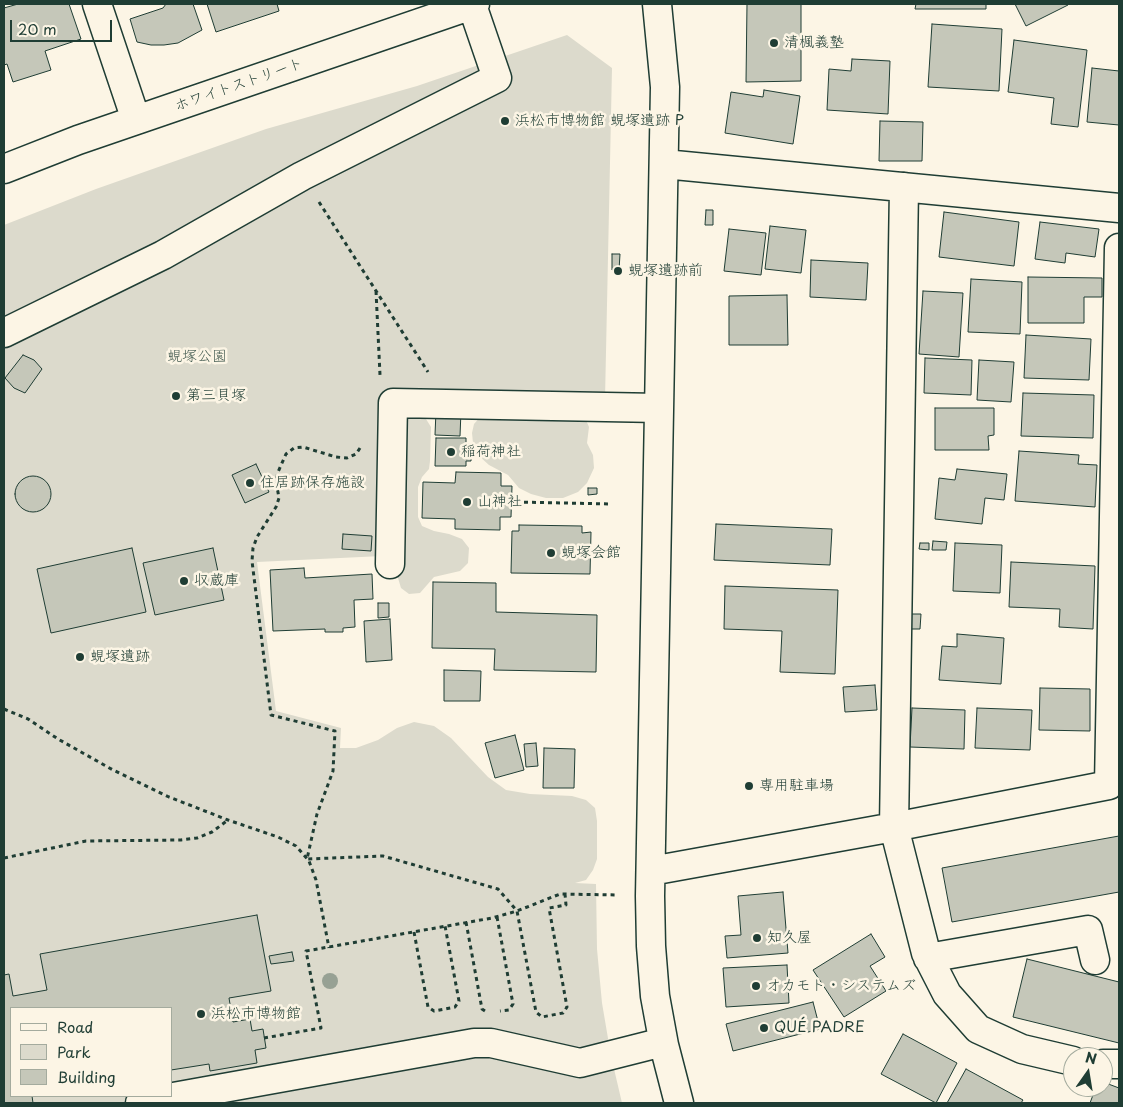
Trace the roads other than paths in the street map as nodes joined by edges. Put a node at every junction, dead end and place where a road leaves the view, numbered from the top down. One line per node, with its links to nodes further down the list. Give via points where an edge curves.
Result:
1 (97, 4): 4 (street)
2 (473, 4): 4 (street, ホワイトストリート); 10 (street, via 497,78 302,176 163,255)
3 (658, 4): 5 (street, via 665,86)
4 (136, 120): 6 (street, ホワイトストリート)
5 (664, 164): 7 (street); 11 (street)
6 (4, 169)
7 (904, 187): 8 (street); 14 (street)
8 (1119, 208)
9 (1119, 248): 13 (street)
10 (4, 333)
11 (659, 408): 12 (street, via 393,403); 15 (street)
12 (390, 564)
13 (1116, 613): 14 (street, via 1109,785)
14 (894, 827): 15 (street); 16 (street)
15 (651, 870): 18 (street, via 651,946)
16 (928, 958): 17 (street, via 1088,930); 19 (street, via 947,994 978,1029 1022,1049)
17 (1095, 960)
18 (663, 1042): 20 (street, via 580,1063 491,1043 474,1043); 21 (street)
19 (1063, 1059)
20 (140, 1103)
21 (679, 1103)

